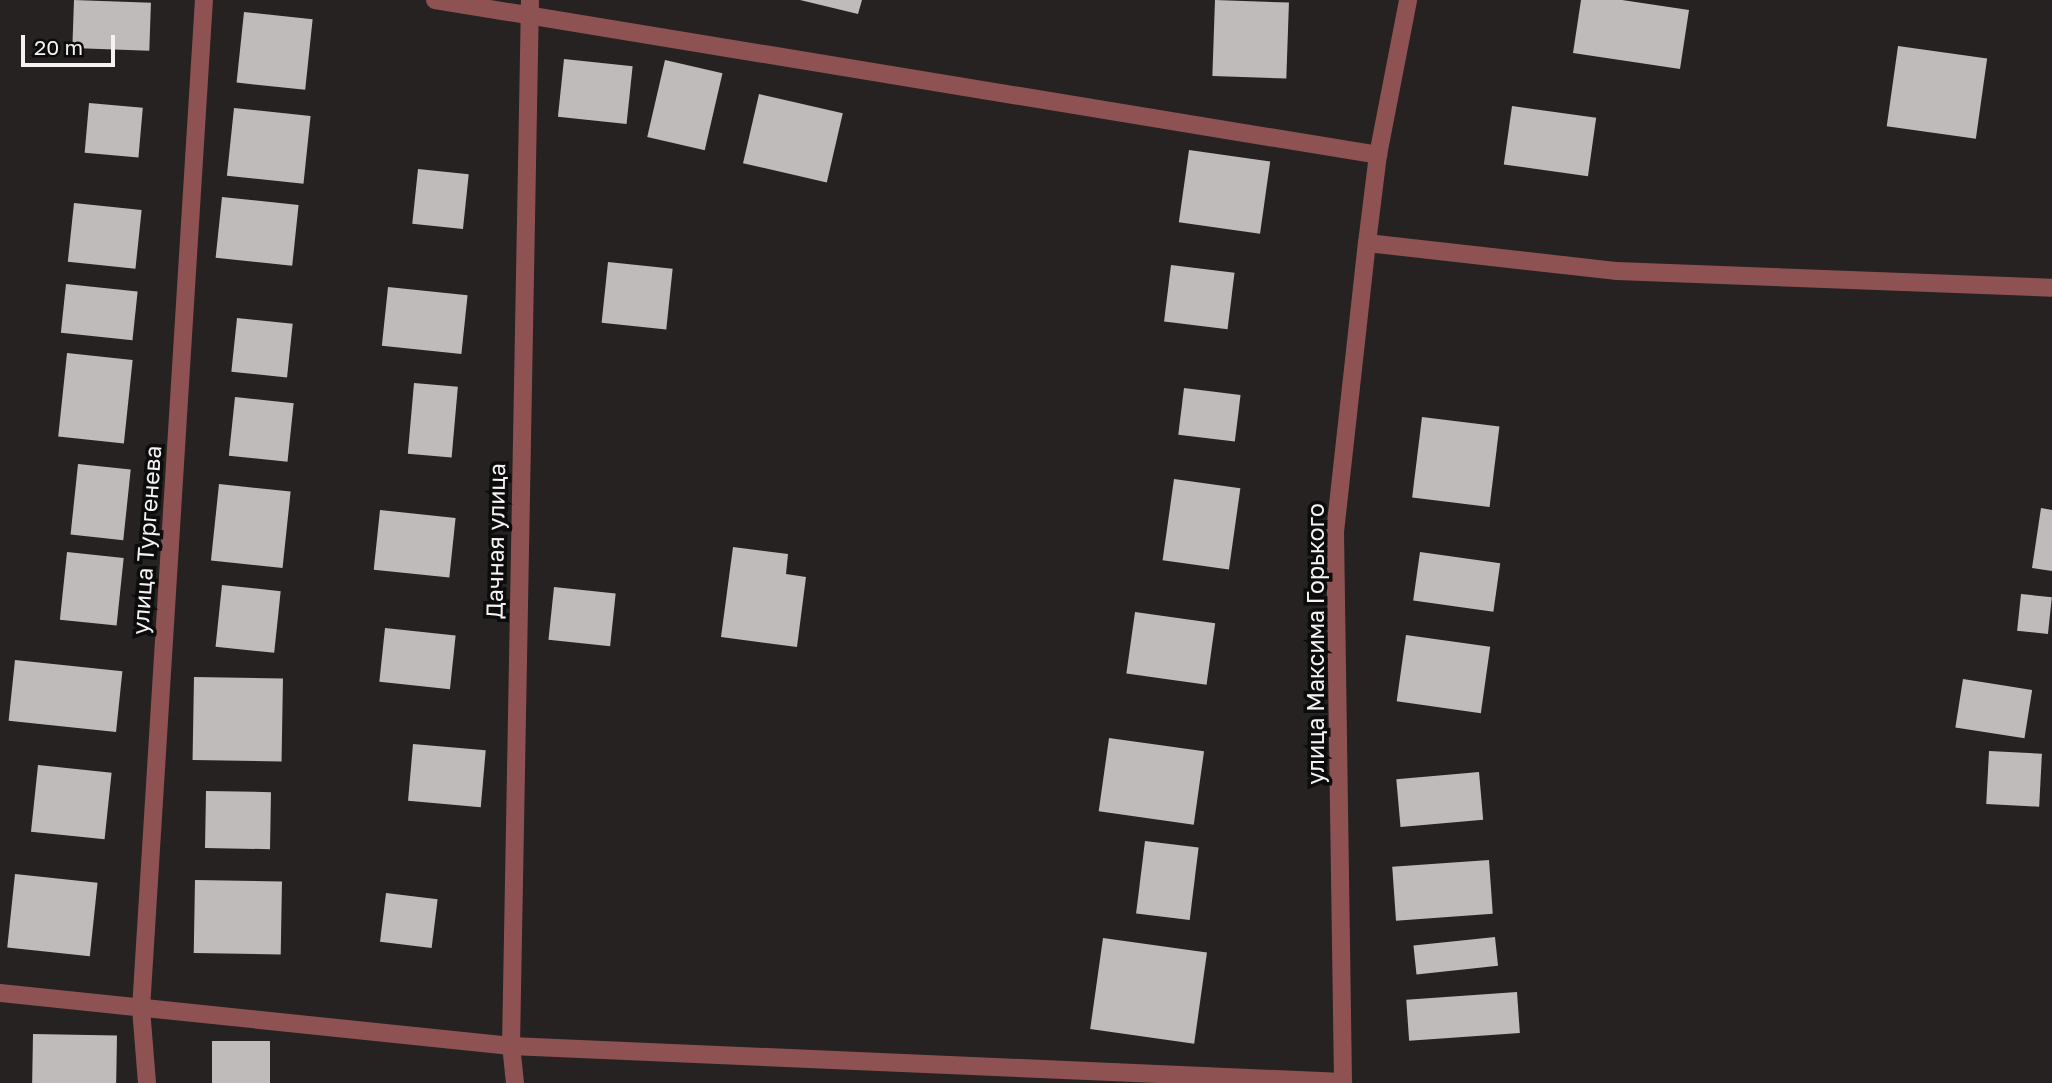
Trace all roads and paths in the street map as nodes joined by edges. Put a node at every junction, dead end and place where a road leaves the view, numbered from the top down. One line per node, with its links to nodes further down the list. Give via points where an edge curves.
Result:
1 (204, 0): 9 (street, улица Тургенева)
2 (435, 0): 4 (street)
3 (1408, 0): 5 (street, улица Максима Горького)
4 (528, 8): 5 (street); 10 (street, Дачная улица)
5 (1378, 155): 6 (street, улица Максима Горького)
6 (1367, 243): 7 (street, via 1617,271); 11 (street, улица Максима Горького, via 1335,532)
7 (2052, 288)
8 (0, 993): 9 (street)
9 (141, 1009): 10 (street); 12 (street, улица Тургенева)
10 (511, 1046): 11 (street); 13 (street, Дачная улица)
11 (1343, 1082)
12 (147, 1083)
13 (515, 1083)

